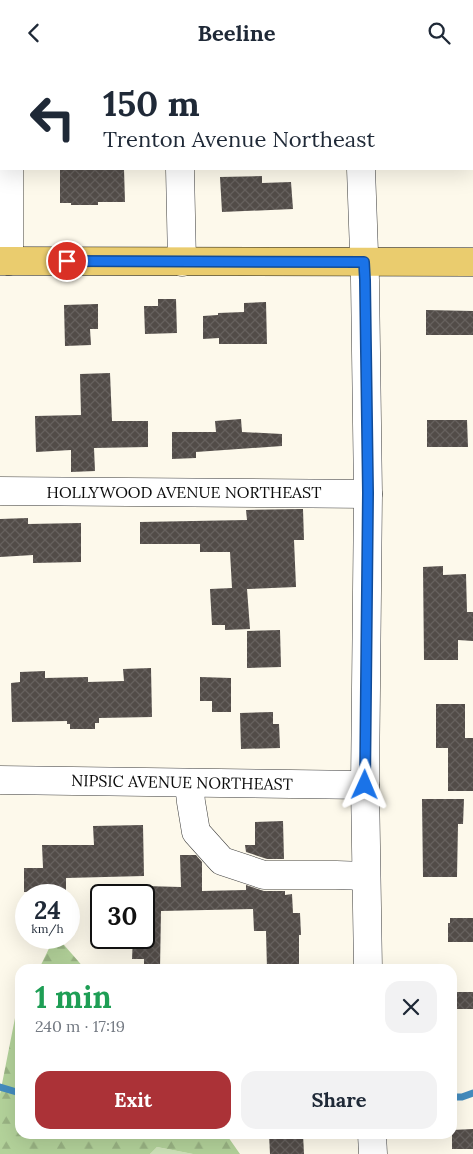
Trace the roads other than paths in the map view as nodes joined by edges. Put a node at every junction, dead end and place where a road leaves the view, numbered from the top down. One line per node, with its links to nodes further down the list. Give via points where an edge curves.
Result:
1 (9, 170): 4 (street)
2 (180, 170): 5 (street)
3 (361, 170): 6 (street)
4 (5, 261): 5 (main road)
5 (182, 262): 6 (main road)
6 (364, 262): 7 (main road); 9 (street)
7 (473, 262)
8 (0, 491): 9 (street, HOLLYWOOD AVENUE NORTHEAST)
9 (368, 493): 12 (street)
10 (0, 780): 11 (street, NIPSIC AVENUE NORTHEAST)
11 (190, 783): 12 (street, NIPSIC AVENUE NORTHEAST); 13 (street, via 196,831 222,861 264,875)
12 (365, 785): 13 (street)
13 (366, 876): 14 (street)
14 (368, 964)
15 (372, 1139): 16 (street)
16 (373, 1154)

